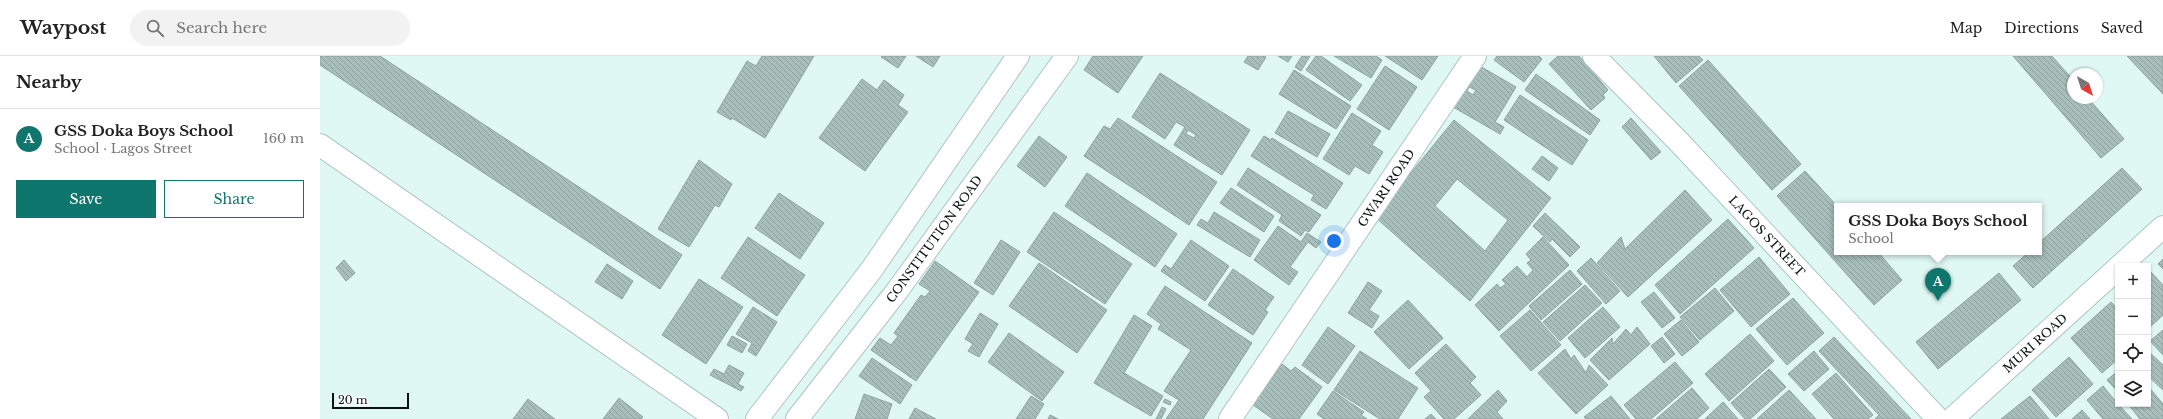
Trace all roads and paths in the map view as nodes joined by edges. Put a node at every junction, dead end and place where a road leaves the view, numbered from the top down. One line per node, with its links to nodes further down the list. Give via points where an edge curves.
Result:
1 (1018, 56): 10 (street, via 872,269)
2 (1067, 56): 11 (street, CONSTITUTION ROAD, via 897,291)
3 (1475, 56): 12 (street, GWARI ROAD)
4 (1594, 56): 13 (street, LAGOS STREET, via 1680,143)
5 (320, 145): 9 (street)
6 (2163, 227): 7 (street, MURI ROAD)
7 (2123, 263)
8 (2115, 271): 14 (street, MURI ROAD)
9 (717, 419)
10 (757, 419)
11 (798, 419)
12 (1230, 419)
13 (1938, 419)
14 (1952, 419)

